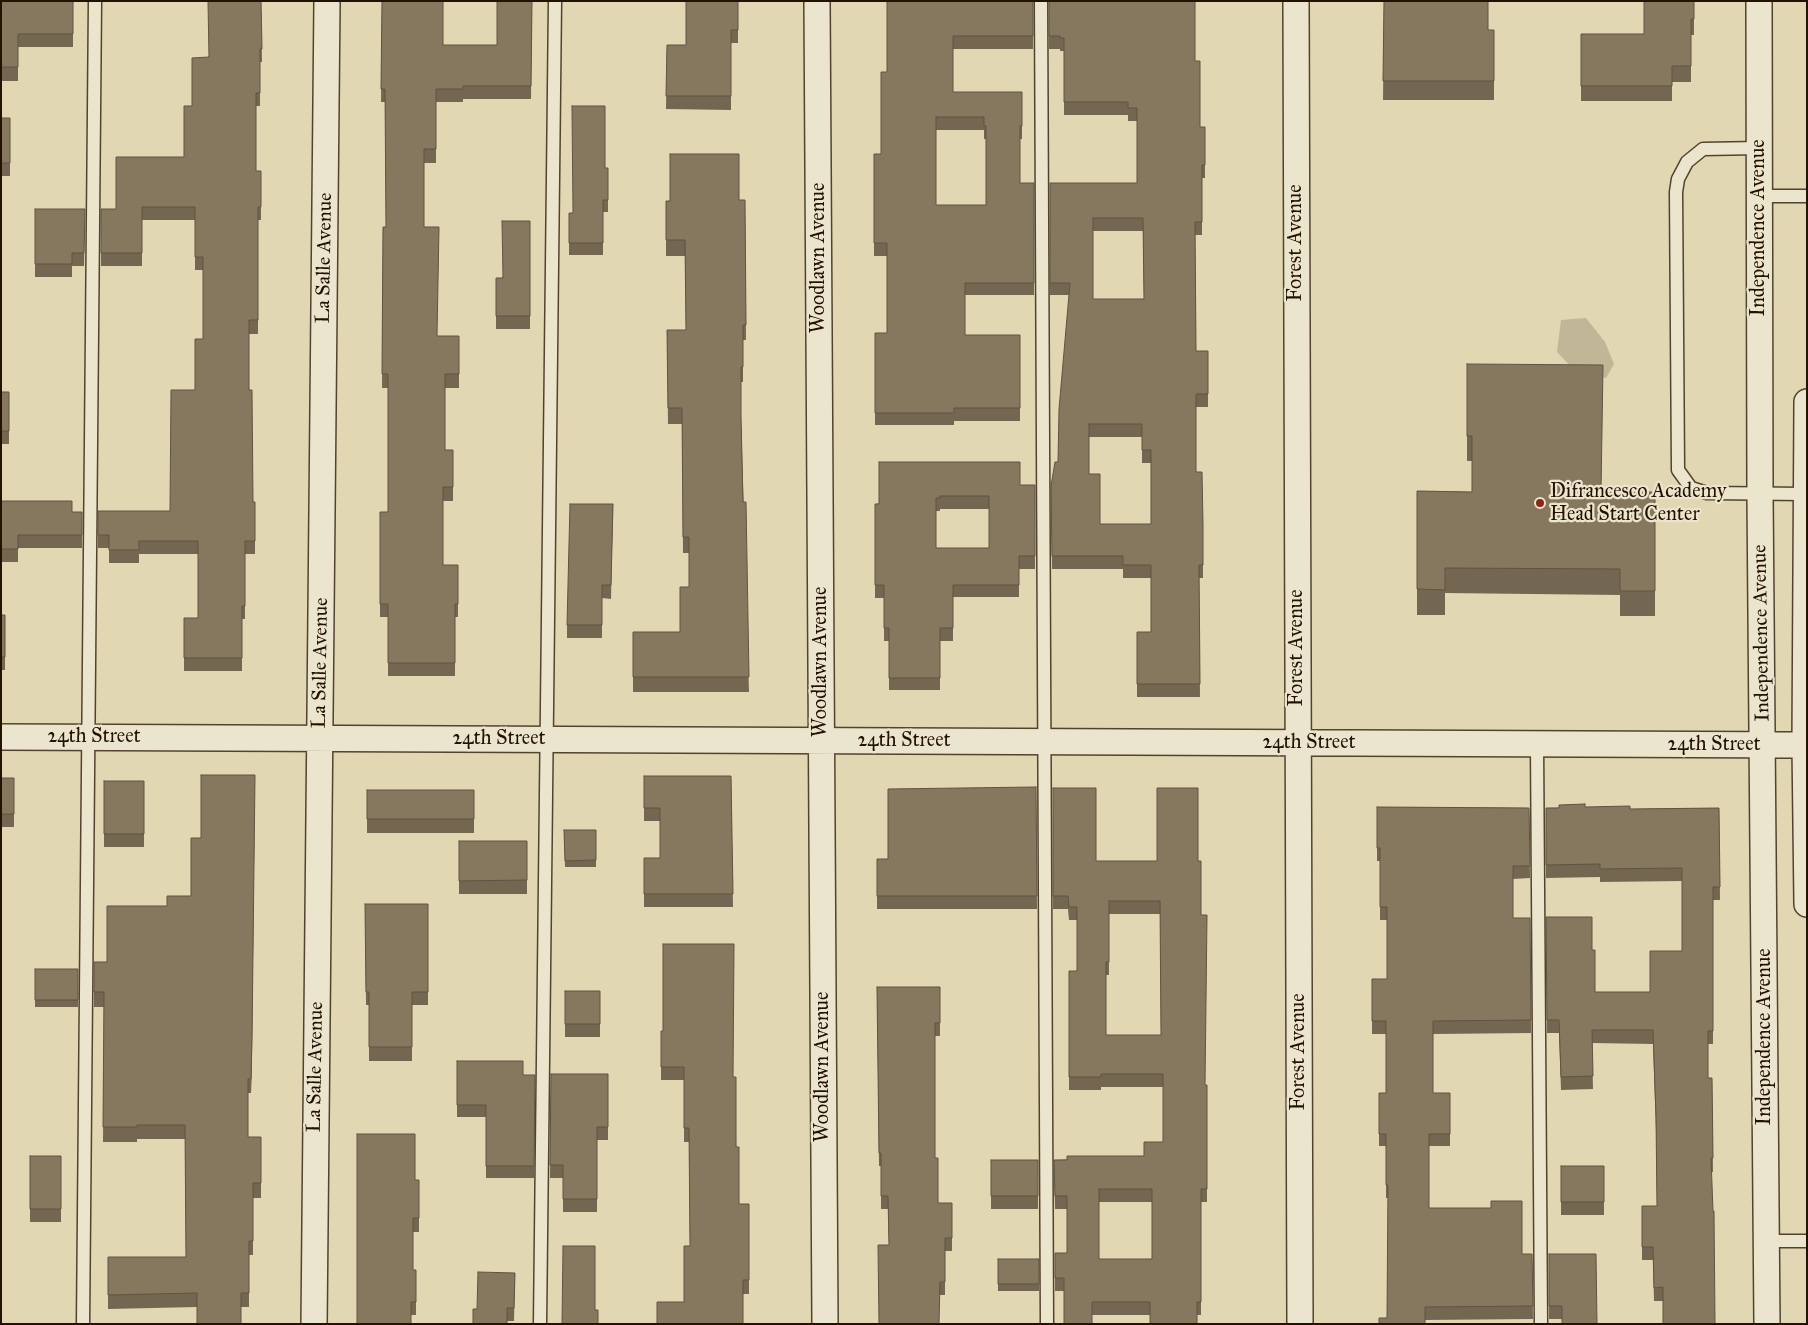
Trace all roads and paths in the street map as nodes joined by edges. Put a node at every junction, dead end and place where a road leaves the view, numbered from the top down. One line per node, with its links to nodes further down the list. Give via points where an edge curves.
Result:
1 (95, 1): 15 (lane)
2 (327, 1): 16 (street, La Salle Avenue)
3 (555, 1): 17 (lane)
4 (817, 1): 18 (street, Woodlawn Avenue)
5 (1041, 1): 19 (lane)
6 (1296, 1): 20 (street, Forest Avenue)
7 (1759, 1): 8 (street, Independence Avenue)
8 (1759, 148): 9 (street, Independence Avenue); 13 (lane, via 1703,149 1687,162 1678,179 1676,202 1678,470 1691,488 1707,493)
9 (1759, 196): 10 (lane); 13 (street, Independence Avenue)
10 (1807, 196)
11 (1807, 402): 12 (street, Independence Avenue)
12 (1806, 494): 13 (lane); 23 (street, Independence Avenue)
13 (1760, 495): 22 (street, Independence Avenue)
14 (1, 736): 15 (street, 24th Street)
15 (88, 737): 16 (street, 24th Street); 27 (lane)
16 (320, 738): 17 (street, 24th Street); 28 (street, La Salle Avenue)
17 (546, 739): 18 (street, 24th Street); 29 (lane)
18 (822, 740): 19 (street, 24th Street); 30 (street, Woodlawn Avenue)
19 (1044, 742): 20 (street, 24th Street); 31 (lane)
20 (1298, 743): 21 (street, 24th Street); 32 (street, Forest Avenue)
21 (1538, 744): 22 (street, 24th Street); 33 (lane)
22 (1763, 745): 23 (street, 24th Street); 25 (street, Independence Avenue)
23 (1806, 745): 24 (street, Independence Avenue)
24 (1807, 904)
25 (1766, 1241): 26 (lane); 34 (street, Independence Avenue)
26 (1807, 1241)
27 (82, 1324)
28 (314, 1324)
29 (540, 1324)
30 (825, 1324)
31 (1047, 1324)
32 (1300, 1324)
33 (1541, 1324)
34 (1767, 1324)

